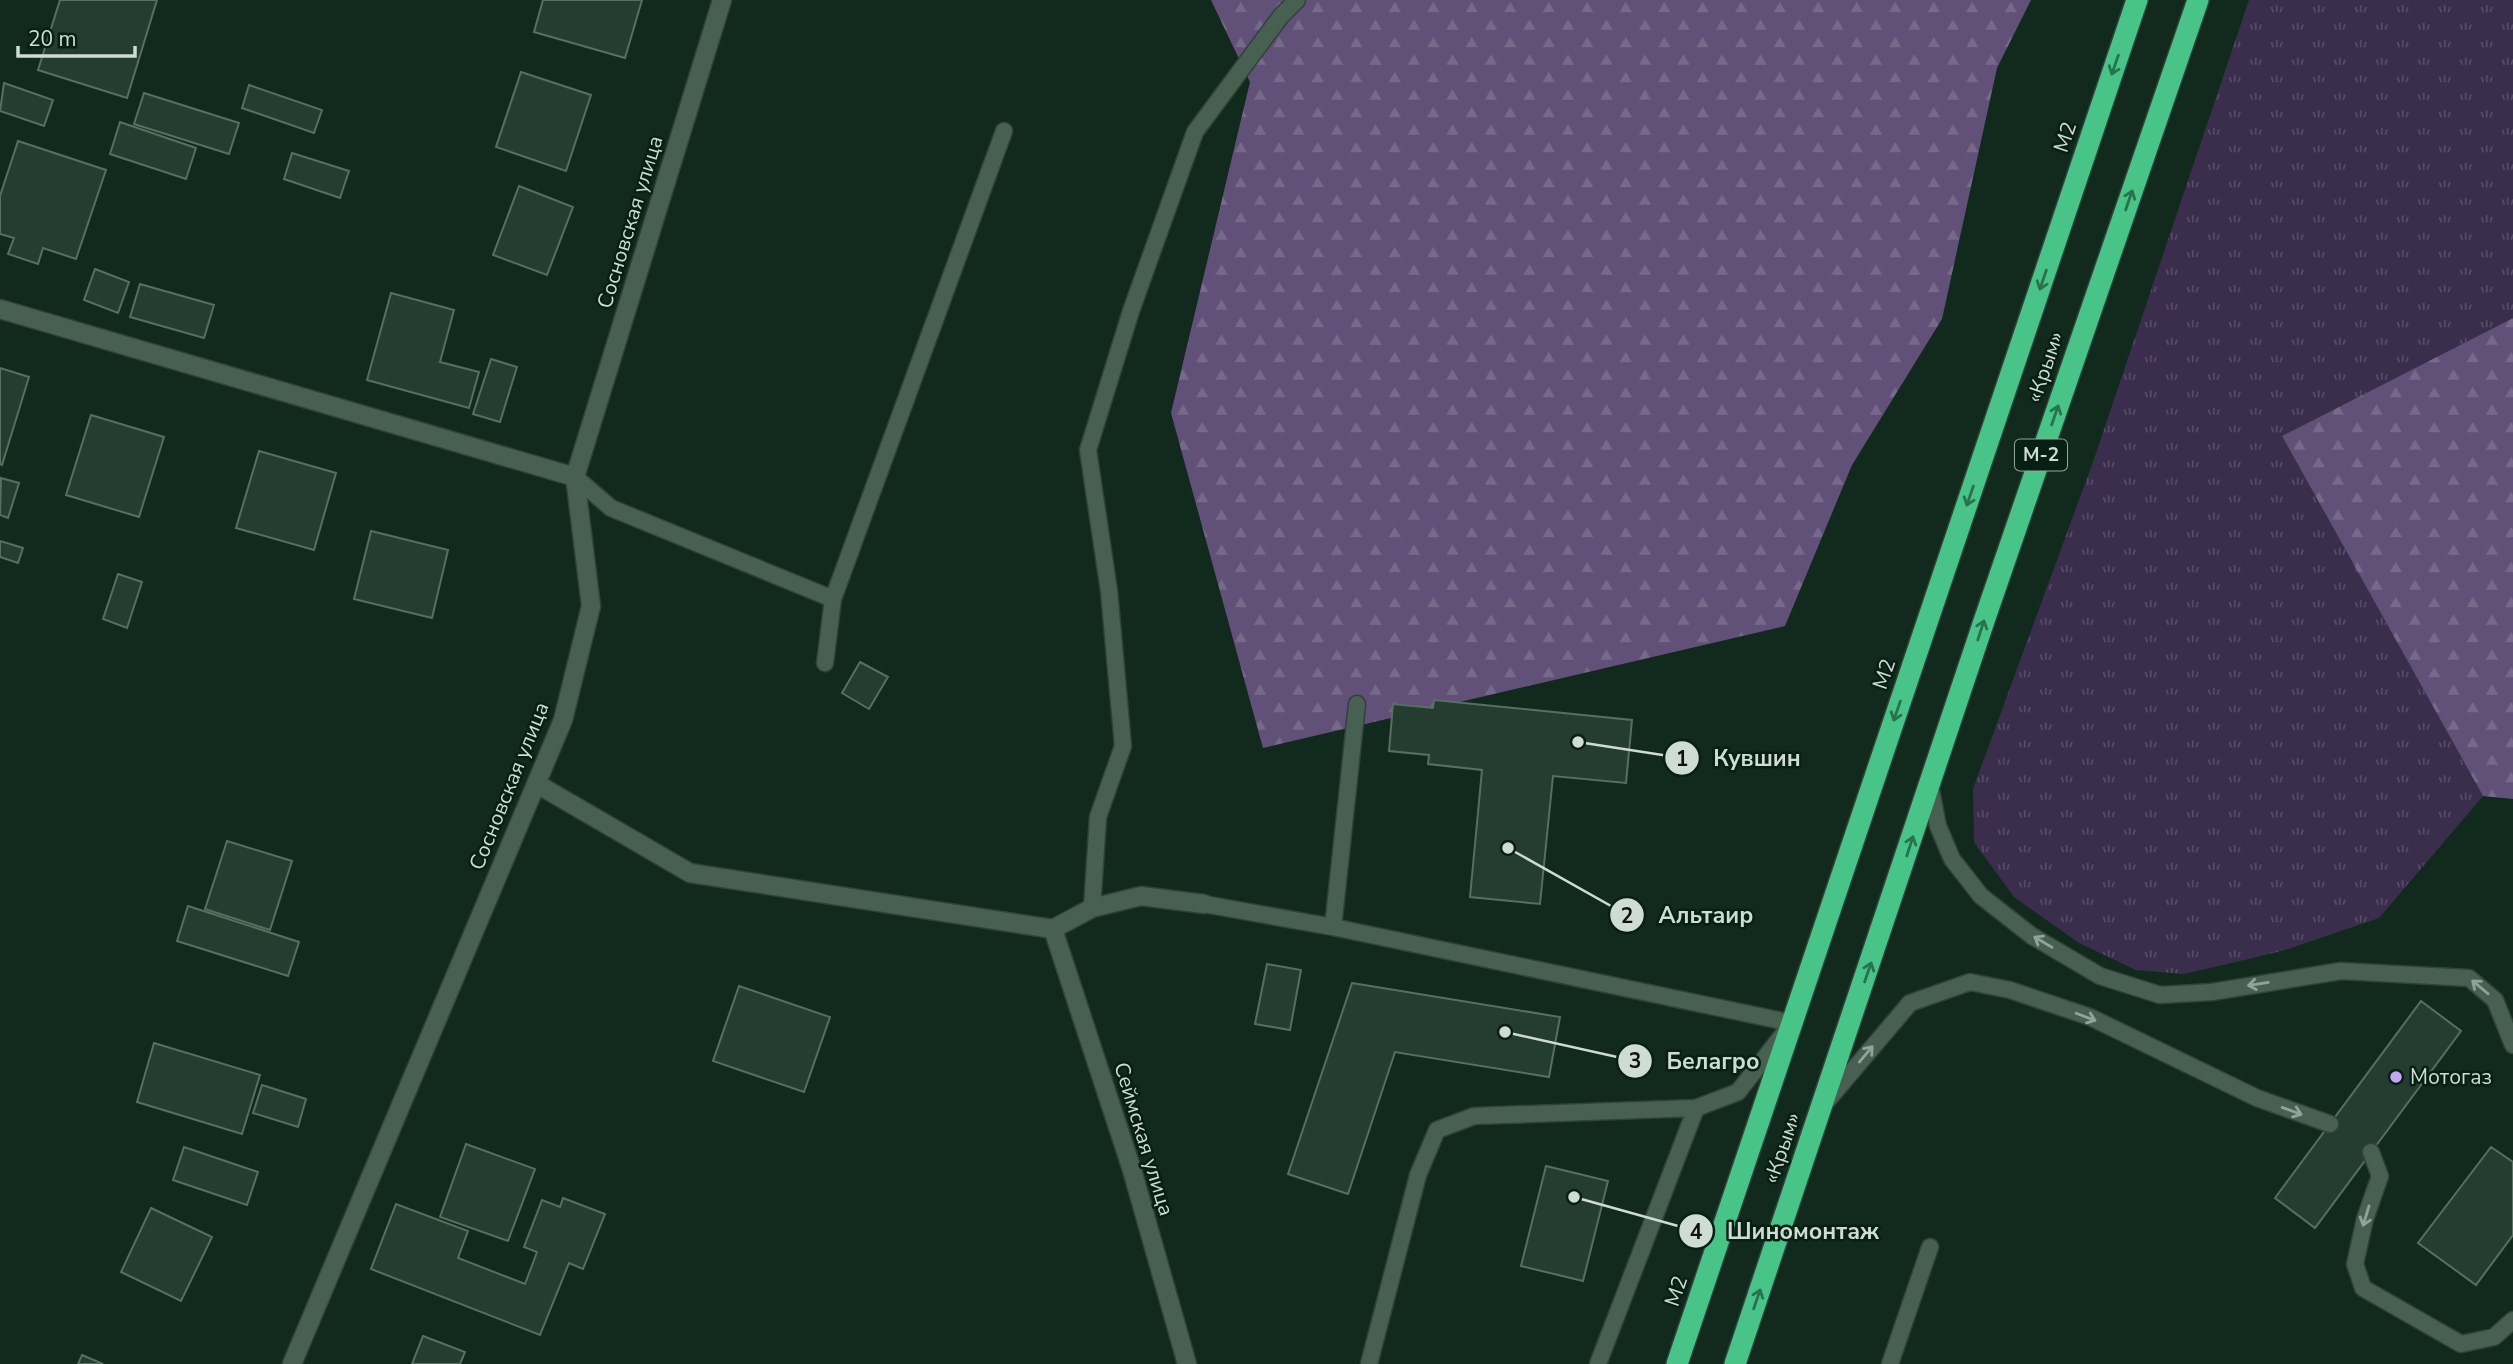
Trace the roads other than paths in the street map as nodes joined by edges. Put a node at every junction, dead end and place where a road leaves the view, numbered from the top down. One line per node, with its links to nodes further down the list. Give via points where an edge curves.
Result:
1 (722, 0): 7 (street, Сосновская улица)
2 (1297, 0): 14 (lane, via 1195,132 1131,311 1088,450 1109,592 1123,746 1098,817)
3 (2137, 0): 17 (highway, М2, one-way to 17)
4 (2198, 0): 12 (highway, «Крым» / М-2, one-way to 4)
5 (1004, 131): 8 (lane)
6 (0, 309): 7 (street)
7 (575, 477): 8 (lane, via 611,508); 11 (street, Сосновская улица, via 591,606 563,720)
8 (833, 599): 9 (lane)
9 (825, 663)
10 (1357, 704): 15 (lane)
11 (537, 784): 16 (street, via 690,873); 25 (street, Сосновская улица)
12 (1930, 785): 18 (lane, one-way to 12, via 2495,1000 2469,978 2341,971 2212,992 2160,995 2100,976 2032,936 1981,896 1952,859 1938,826); 19 (highway, «Крым» / М-2, one-way to 12)
13 (1204, 904): 14 (street, via 1141,896); 15 (lane)
14 (1092, 908): 16 (street)
15 (1333, 927): 17 (lane)
16 (1053, 929): 26 (street, Сеймская улица, via 1132,1170)
17 (1792, 1023): 20 (lane, via 1738,1092); 29 (highway, М2)
18 (2513, 1045)
19 (1822, 1107): 21 (lane, one-way to 21, via 1910,1003 1970,982 2010,990 2090,1017 2257,1098); 30 (highway, «Крым», one-way to 19)
20 (1696, 1108): 27 (lane, via 1474,1116 1437,1129 1418,1175); 28 (lane)
21 (2330, 1124)
22 (2371, 1152): 24 (lane, one-way to 24, via 2380,1176 2355,1264 2363,1288 2461,1344 2494,1337)
23 (1930, 1247): 31 (lane)
24 (2513, 1320)
25 (292, 1364)
26 (1187, 1364)
27 (1369, 1364)
28 (1598, 1364)
29 (1677, 1364)
30 (1735, 1364)
31 (1890, 1364)

